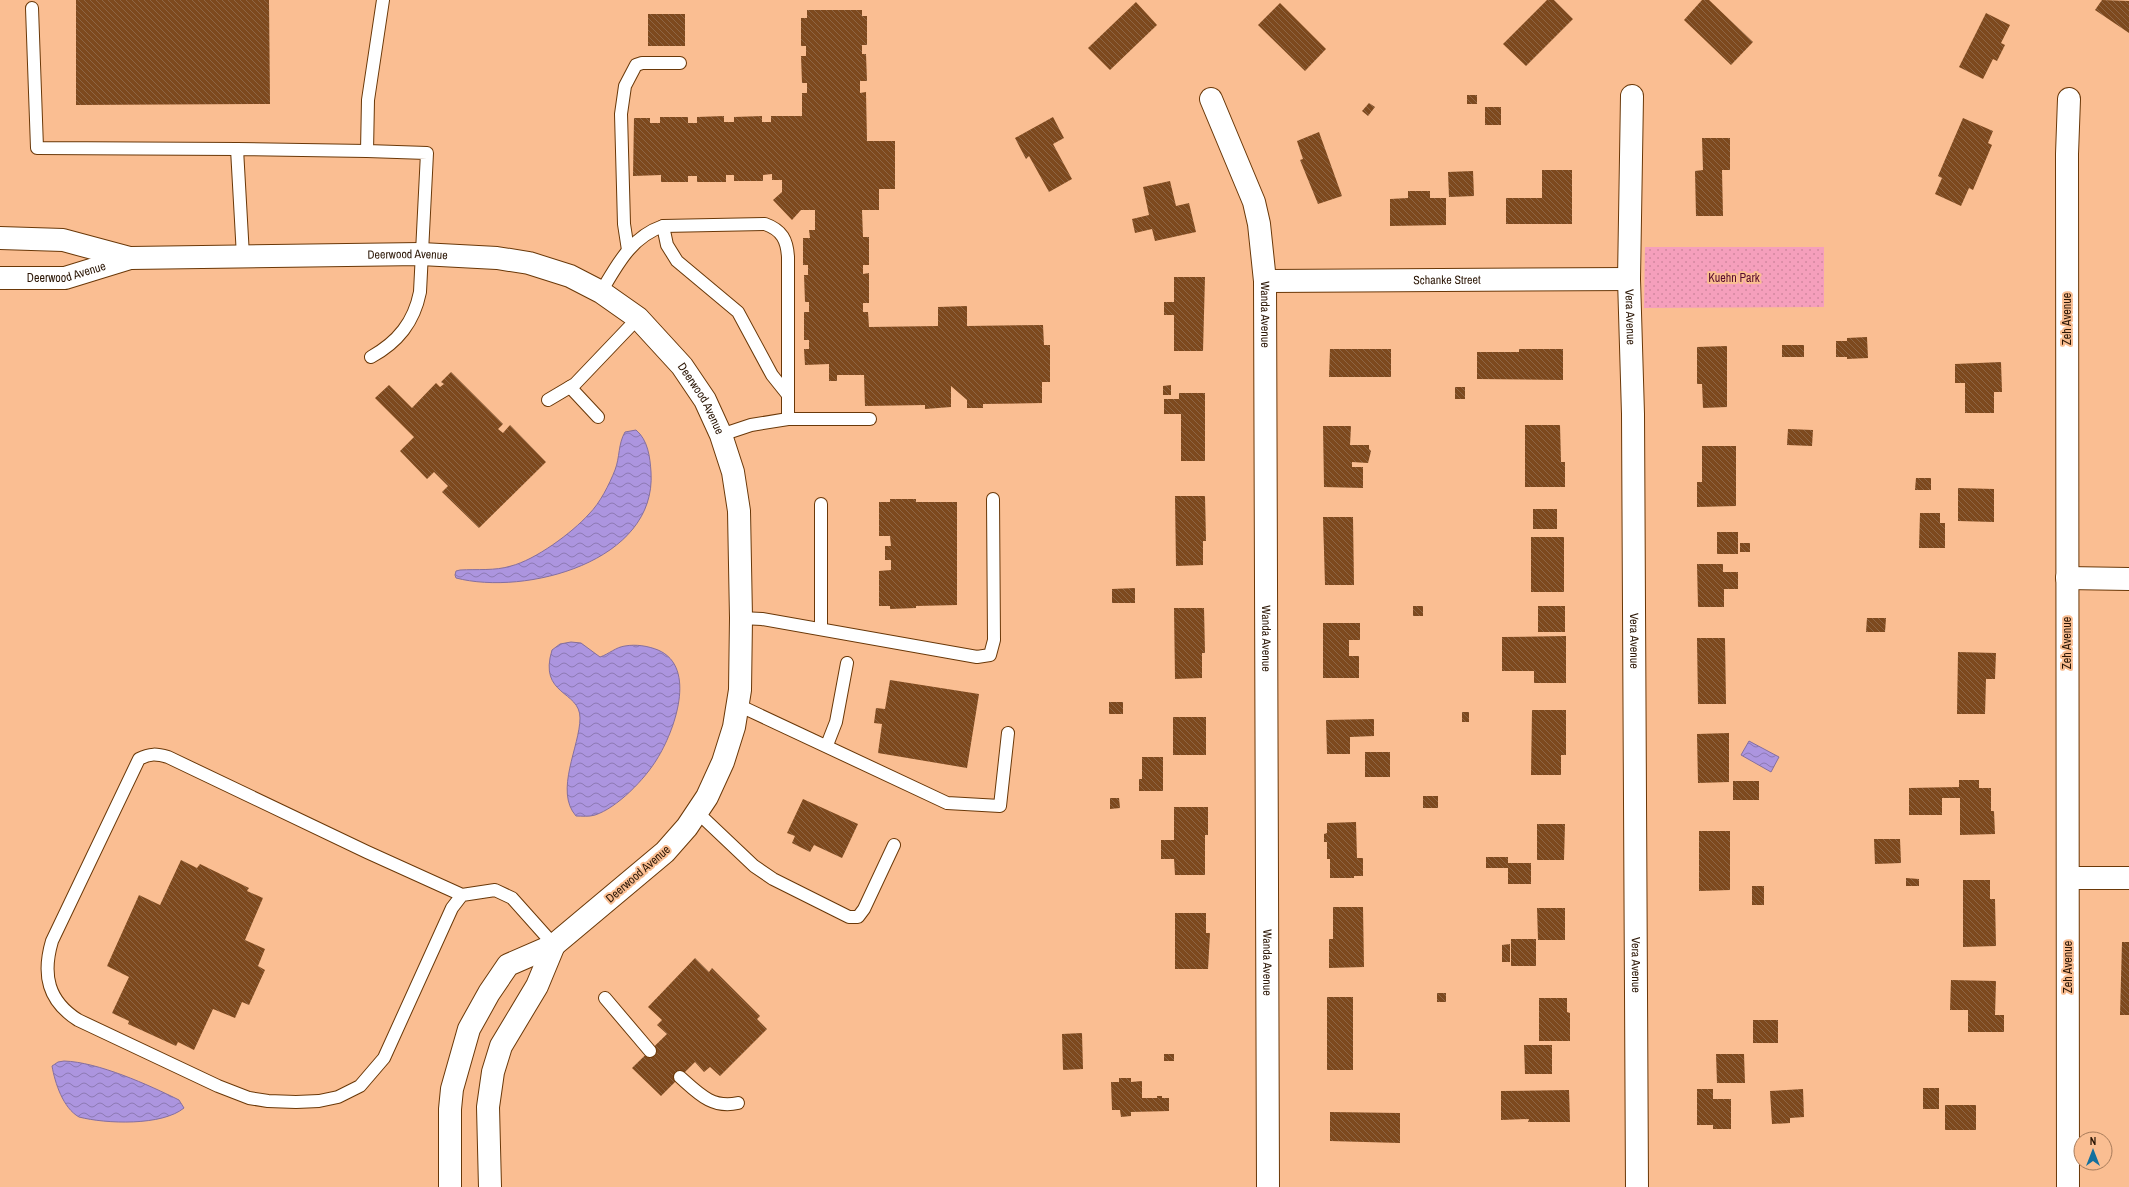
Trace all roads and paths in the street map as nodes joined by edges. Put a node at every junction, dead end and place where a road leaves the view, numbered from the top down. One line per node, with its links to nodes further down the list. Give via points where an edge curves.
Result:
1 (383, 0): 8 (lane, via 368,100)
2 (32, 8): 7 (lane, via 38,148)
3 (680, 63): 11 (lane, via 642,63 630,74 625,86 621,114 624,224)
4 (1632, 96): 16 (street, Vera Avenue)
5 (1211, 99): 17 (street, Wanda Avenue, via 1254,202)
6 (2069, 99): 30 (street, Zeh Avenue)
7 (237, 149): 8 (lane); 13 (lane)
8 (367, 151): 12 (lane, via 427,152)
9 (663, 226): 11 (lane, via 644,235); 22 (lane, via 671,254 738,312 772,375); 22 (lane, via 765,224 776,228 784,236 788,247)
10 (0, 238): 14 (street, Deerwood Avenue, via 63,240)
11 (628, 250): 18 (lane)
12 (421, 254): 13 (street, Deerwood Avenue); 18 (street, Deerwood Avenue, via 529,262 570,276); 20 (lane, via 420,292 411,321 386,349)
13 (243, 256): 14 (street, Deerwood Avenue)
14 (130, 258): 15 (street, Deerwood Avenue, via 65,278)
15 (0, 278)
16 (1629, 279): 17 (street, Schanke Street); 51 (street, Vera Avenue, via 1633,414)
17 (1265, 281): 50 (street, Wanda Avenue)
18 (601, 292): 19 (street, Deerwood Avenue)
19 (638, 318): 21 (lane); 27 (street, Deerwood Avenue, via 682,366 705,400)
20 (371, 357)
21 (570, 387): 23 (lane); 24 (lane)
22 (788, 395): 25 (lane)
23 (548, 400)
24 (598, 417)
25 (788, 419): 26 (lane); 27 (lane, via 751,425)
26 (870, 419)
27 (721, 435): 32 (street, Deerwood Avenue, via 732,472 739,511)
28 (994, 499): 33 (lane, via 994,640 990,654 977,657)
29 (821, 504): 33 (lane)
30 (2067, 578): 31 (street); 40 (street, Zeh Avenue)
31 (2129, 579)
32 (741, 618): 33 (lane, via 762,619); 35 (street, Deerwood Avenue)
33 (821, 630)
34 (847, 663): 37 (lane, via 836,722)
35 (738, 705): 37 (lane); 38 (street, Deerwood Avenue, via 723,762)
36 (1008, 733): 37 (lane, via 1000,806 947,803)
37 (827, 746)
38 (697, 812): 39 (lane, via 773,879 849,917 858,917 864,909); 43 (street, Deerwood Avenue, via 665,852)
39 (894, 845)
40 (2068, 878): 41 (street); 52 (street, Zeh Avenue)
41 (2129, 878)
42 (462, 895): 42 (lane, via 452,908 384,1058 360,1086 338,1097 319,1101 268,1102 218,1086 78,1020 63,1010 49,984 47,957 52,941 139,759 146,755 168,757); 43 (lane, via 495,890 512,898)
43 (554, 945): 48 (street, Deerwood Avenue, via 508,965 469,1029 451,1096); 49 (street, Deerwood Avenue, via 537,986 500,1046 493,1072 488,1107)
44 (605, 998): 45 (lane)
45 (650, 1051)
46 (680, 1077): 47 (lane, via 705,1099 723,1105)
47 (738, 1102)
48 (450, 1187)
49 (490, 1187)
50 (1268, 1187)
51 (1637, 1187)
52 (2068, 1187)

